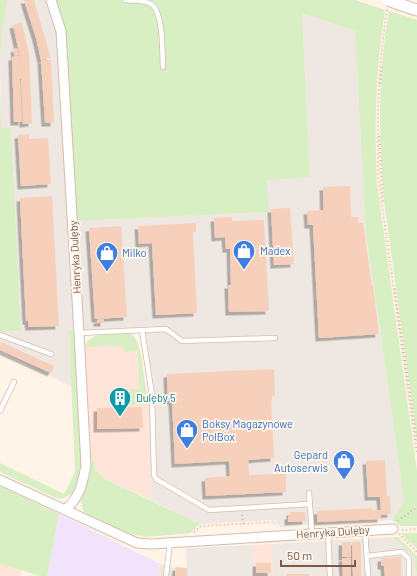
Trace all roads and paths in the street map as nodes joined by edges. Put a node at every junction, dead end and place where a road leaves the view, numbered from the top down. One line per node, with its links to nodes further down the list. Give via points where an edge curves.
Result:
1 (51, 0): 7 (street, Henryka Dulęby, via 61,31)
2 (125, 0): 5 (lane, via 149,2 157,10)
3 (388, 4): 4 (street, bridge); 13 (path, via 379,105 381,182); 14 (path, via 378,108 379,184)
4 (417, 10)
5 (163, 67)
6 (142, 330): 7 (lane); 9 (lane, via 166,329 182,341); 17 (lane, via 152,395 156,479 208,510)
7 (79, 332): 19 (street, Henryka Dulęby, via 86,466 83,484 77,497)
8 (0, 335): 10 (lane)
9 (275, 338)
10 (51, 354)
11 (14, 382): 12 (lane)
12 (0, 411)
13 (417, 442)
14 (417, 454)
15 (0, 480): 19 (street, Henryka Dulęby)
16 (309, 493): 17 (lane)
17 (310, 504): 25 (lane)
18 (417, 507): 21 (path)
19 (65, 510): 27 (street, Henryka Dulęby, via 132,542)
20 (278, 529): 26 (path, via 274,522 200,526)
21 (393, 529): 22 (path); 23 (street, Henryka Dulęby); 28 (path)
22 (417, 529)
23 (365, 530): 24 (street, Henryka Dulęby); 29 (lane)
24 (328, 532): 25 (street, Henryka Dulęby); 31 (lane)
25 (312, 533): 27 (street, Henryka Dulęby)
26 (191, 535)
27 (170, 542): 30 (lane)
28 (417, 552)
29 (367, 556): 32 (lane); 33 (lane, via 402,552 409,559)
30 (166, 576)
31 (330, 576)
32 (368, 576)
33 (409, 576)

